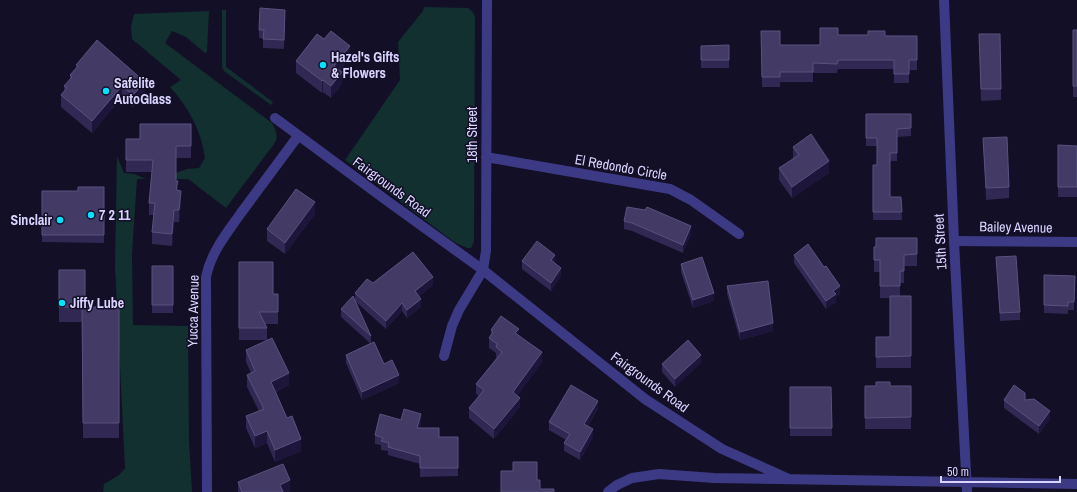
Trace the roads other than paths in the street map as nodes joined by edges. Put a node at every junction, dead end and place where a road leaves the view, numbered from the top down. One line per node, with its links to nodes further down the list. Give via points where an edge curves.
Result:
1 (487, 0): 5 (street, 18th Street)
2 (944, 0): 7 (street, 15th Street)
3 (275, 118): 4 (street, Fairgrounds Road)
4 (298, 136): 9 (street, Fairgrounds Road); 14 (street, Yucca Avenue, via 228,232 208,265)
5 (486, 157): 6 (street, El Redondo Circle, via 670,189 691,200); 9 (street, 18th Street, via 486,250)
6 (739, 234)
7 (954, 240): 8 (street, Bailey Avenue); 13 (street, 15th Street)
8 (1077, 242)
9 (483, 270): 10 (street, via 459,310); 11 (street, Fairgrounds Road, via 645,399 722,449)
10 (444, 356)
11 (789, 479): 13 (street, Fairgrounds Road); 15 (street, via 659,474 627,480)
12 (1077, 484): 13 (street, Fairgrounds Road)
13 (967, 487)
14 (207, 492)
15 (608, 492)

